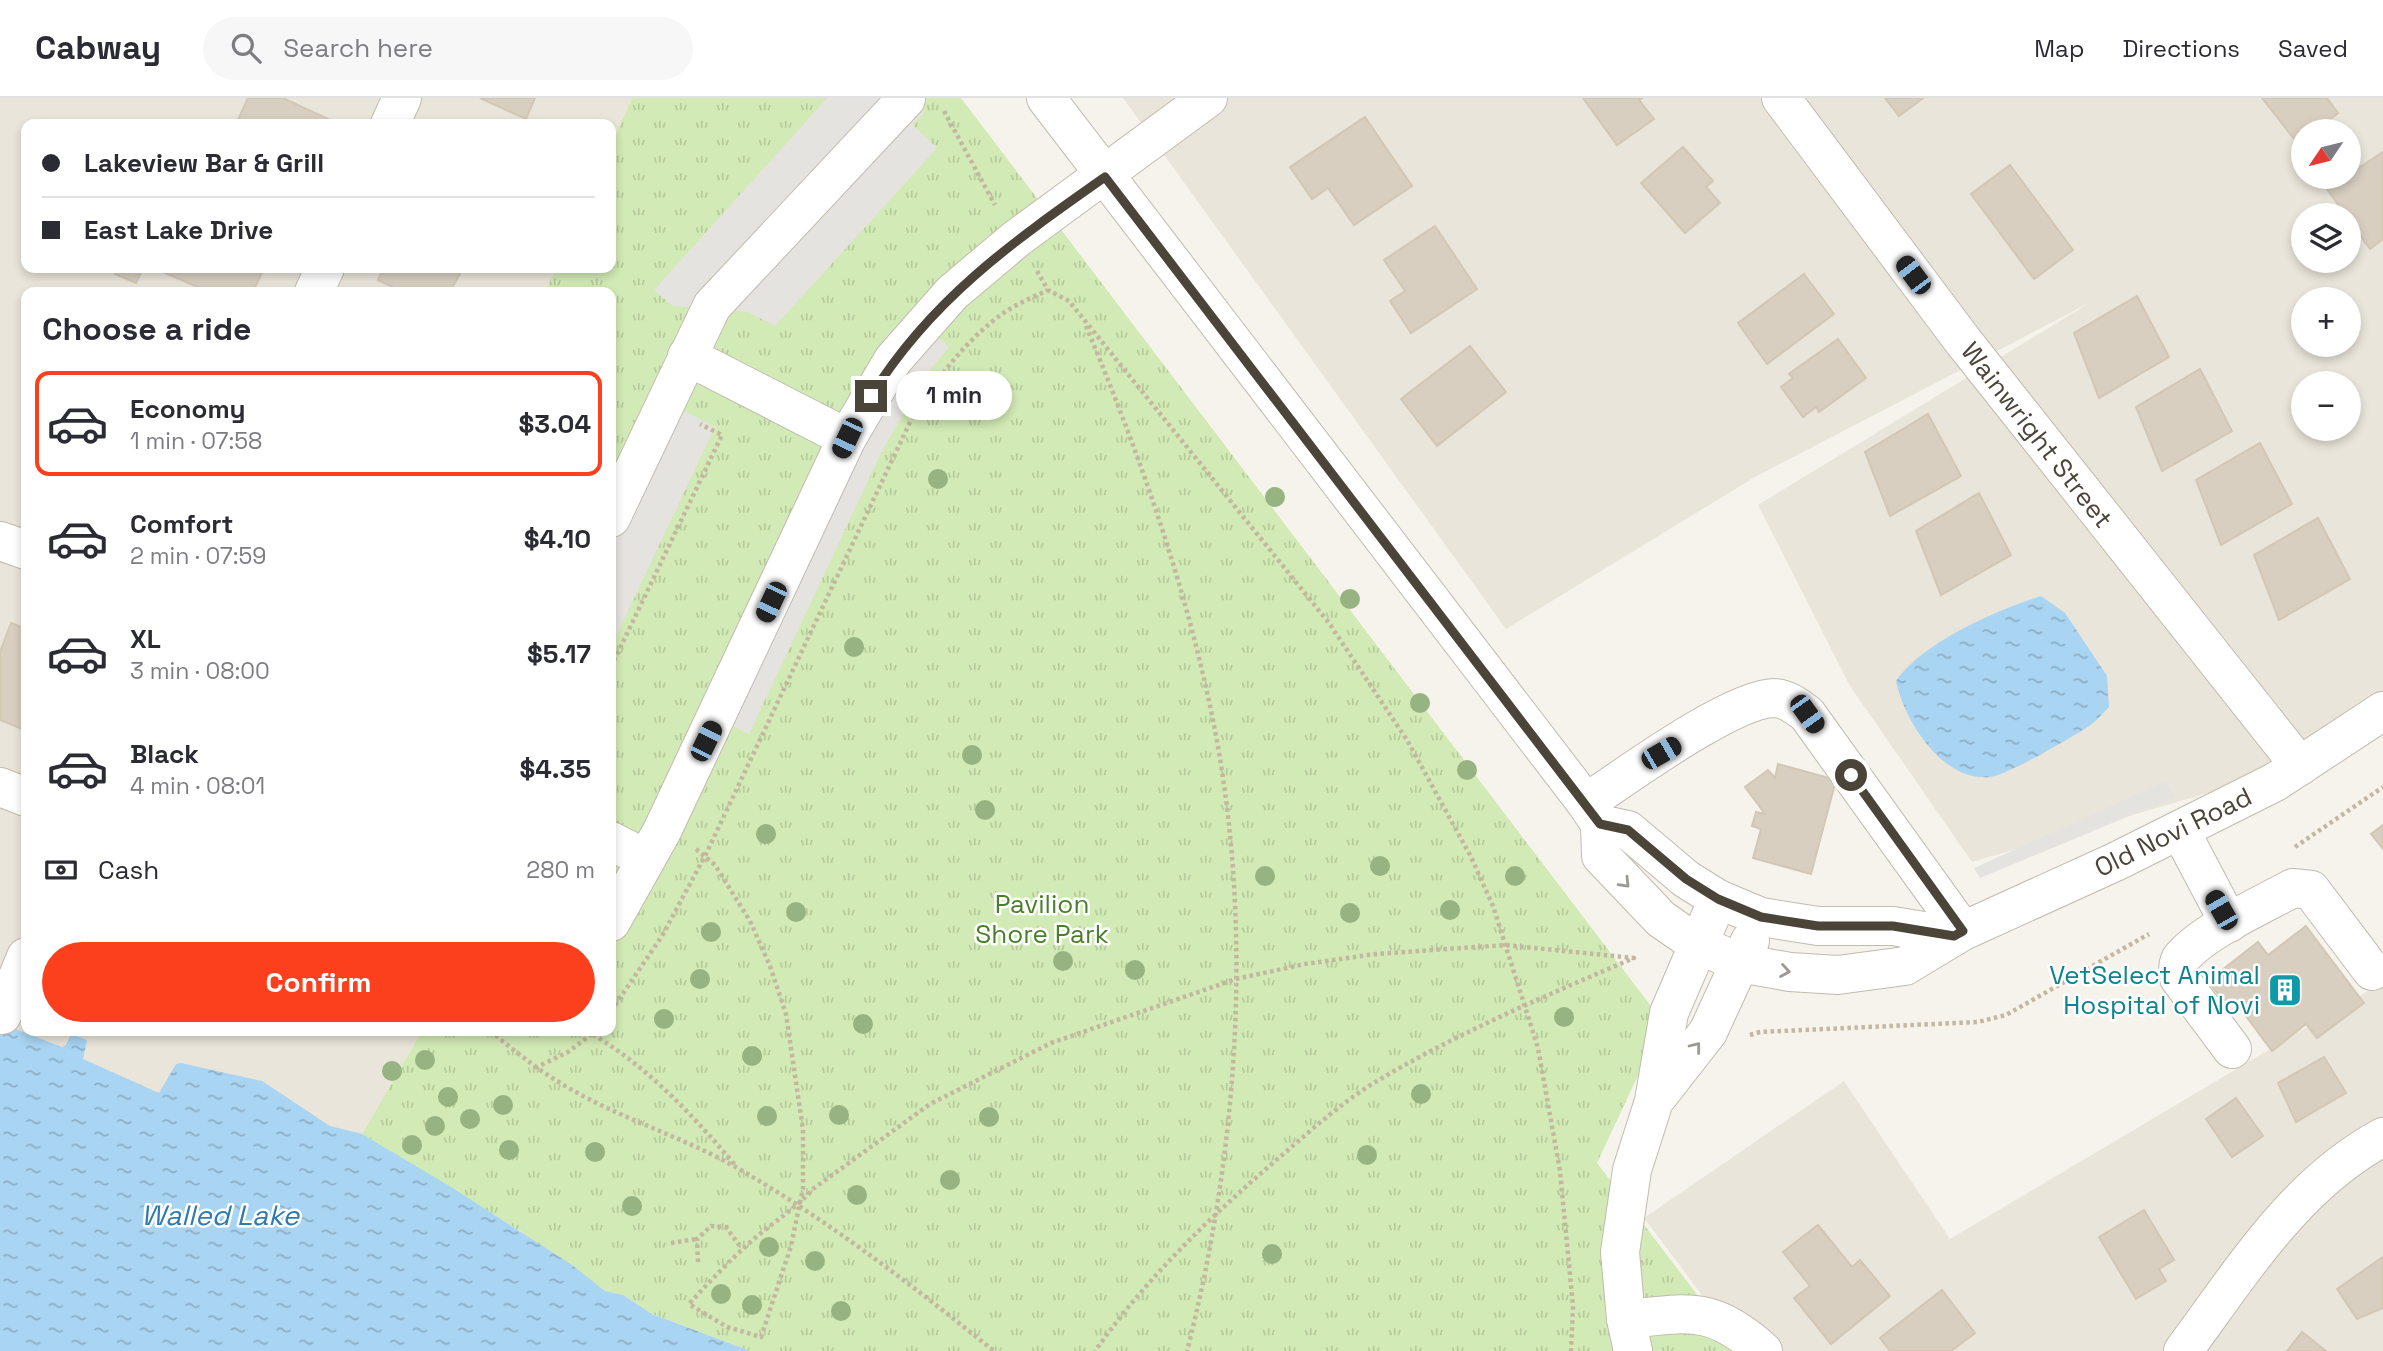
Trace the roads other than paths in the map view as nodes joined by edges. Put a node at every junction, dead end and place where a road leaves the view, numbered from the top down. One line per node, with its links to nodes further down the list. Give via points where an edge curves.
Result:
1 (402, 98): 6 (street)
2 (1046, 98): 7 (street)
3 (1208, 98): 7 (street)
4 (1781, 98): 14 (street, Wainwright Street, via 1963,341)
5 (924, 104): 8 (street, via 712,306)
6 (392, 119)
7 (1105, 177): 9 (street, via 1016,239 952,293 893,360); 17 (street)
8 (687, 356): 9 (street); 10 (street)
9 (847, 438): 20 (street)
10 (616, 507)
11 (0, 541): 12 (street)
12 (21, 548)
13 (2383, 711): 14 (street, Old Novi Road)
14 (2300, 766): 18 (street, Old Novi Road)
15 (0, 787): 16 (street)
16 (21, 795)
17 (1593, 813): 21 (street, via 1628,830 1686,879); 25 (street, via 1661,753 1733,710 1775,698 1807,714); 26 (street, Old Novi Road, one-way to 26, via 1601,856 1661,919)
18 (2180, 830): 24 (street); 25 (street, Old Novi Road)
19 (616, 841): 20 (street)
20 (654, 845): 22 (street)
21 (1718, 899): 23 (street); 26 (street)
22 (616, 913)
23 (1761, 917): 25 (street, via 1818,926 1893,926); 27 (street)
24 (2229, 923): 29 (street, via 2303,887 2311,890); 31 (street, via 2180,958 2177,969)
25 (1959, 934): 27 (street, Old Novi Road, one-way to 25, via 1838,975 1906,966)
26 (1697, 944): 27 (street, Old Novi Road); 32 (street, via 1669,1013)
27 (1740, 963): 32 (street, one-way to 27, via 1707,1032)
28 (21, 969): 30 (street)
29 (2372, 971)
30 (2, 1015)
31 (2232, 1049)
32 (1654, 1101): 34 (street, via 1632,1170 1623,1221 1620,1252)
33 (2383, 1137): 36 (street, via 2325,1176 2287,1211)
34 (1629, 1335): 35 (street, via 1703,1314 1733,1328)
35 (1763, 1351)
36 (2183, 1351)

